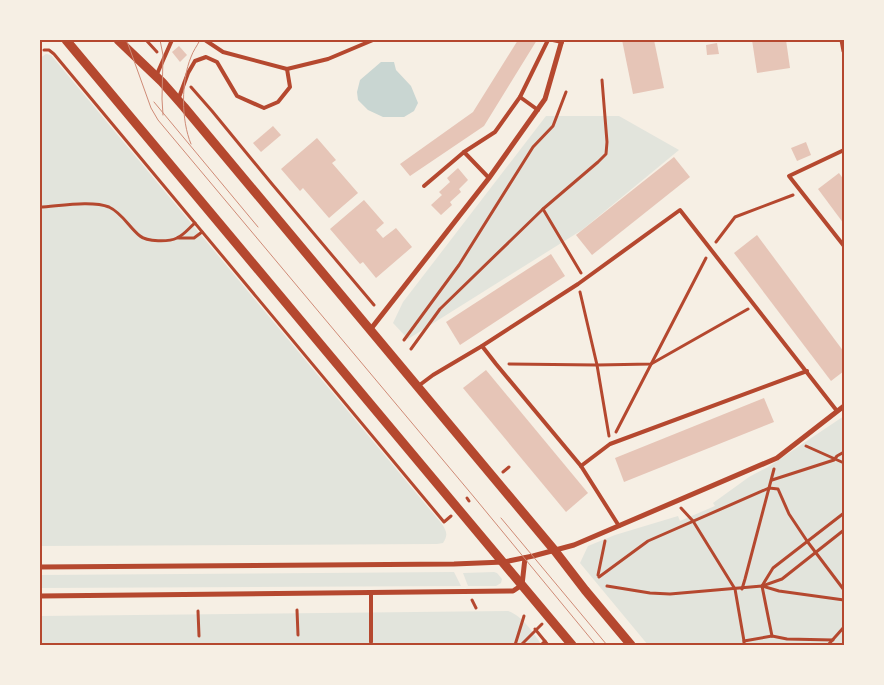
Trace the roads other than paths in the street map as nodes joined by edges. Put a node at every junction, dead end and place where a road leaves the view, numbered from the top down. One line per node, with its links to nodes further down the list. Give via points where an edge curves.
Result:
1 (66, 40): 31 (street)
2 (118, 40): 12 (street)
3 (172, 40): 12 (lane)
4 (205, 40): 11 (lane, via 223,52)
5 (373, 40): 11 (lane, via 328,59)
6 (548, 40): 13 (lane)
7 (553, 40): 9 (lane)
8 (842, 40): 10 (street)
9 (562, 41): 15 (street, via 545,99)
10 (844, 51)
11 (287, 69): 14 (lane, via 290,87 278,102 264,108 237,96 217,62 206,57 195,61)
12 (156, 76): 14 (street)
13 (520, 97): 15 (lane); 17 (lane, via 495,132)
14 (178, 100): 21 (street)
15 (538, 110): 18 (street)
16 (844, 150): 20 (lane, via 788,176)
17 (464, 152): 18 (lane); 19 (lane)
18 (489, 178): 21 (street)
19 (424, 186)
20 (844, 246)
21 (370, 330): 24 (street)
22 (482, 346): 23 (lane, via 578,284 680,210); 24 (lane); 27 (lane)
23 (807, 371): 26 (lane); 27 (lane, via 610,444)
24 (417, 386): 29 (street)
25 (844, 406): 26 (street)
26 (837, 411): 28 (street, via 776,458)
27 (580, 466): 28 (lane)
28 (619, 526): 29 (street)
29 (554, 550): 30 (street); 38 (street)
30 (524, 558): 31 (street); 33 (street)
31 (504, 562): 32 (street); 33 (street)
32 (40, 567)
33 (522, 585): 34 (street, via 513,592); 37 (street)
34 (372, 592): 35 (street); 36 (lane)
35 (40, 596)
36 (372, 642)
37 (572, 645)
38 (632, 645)

